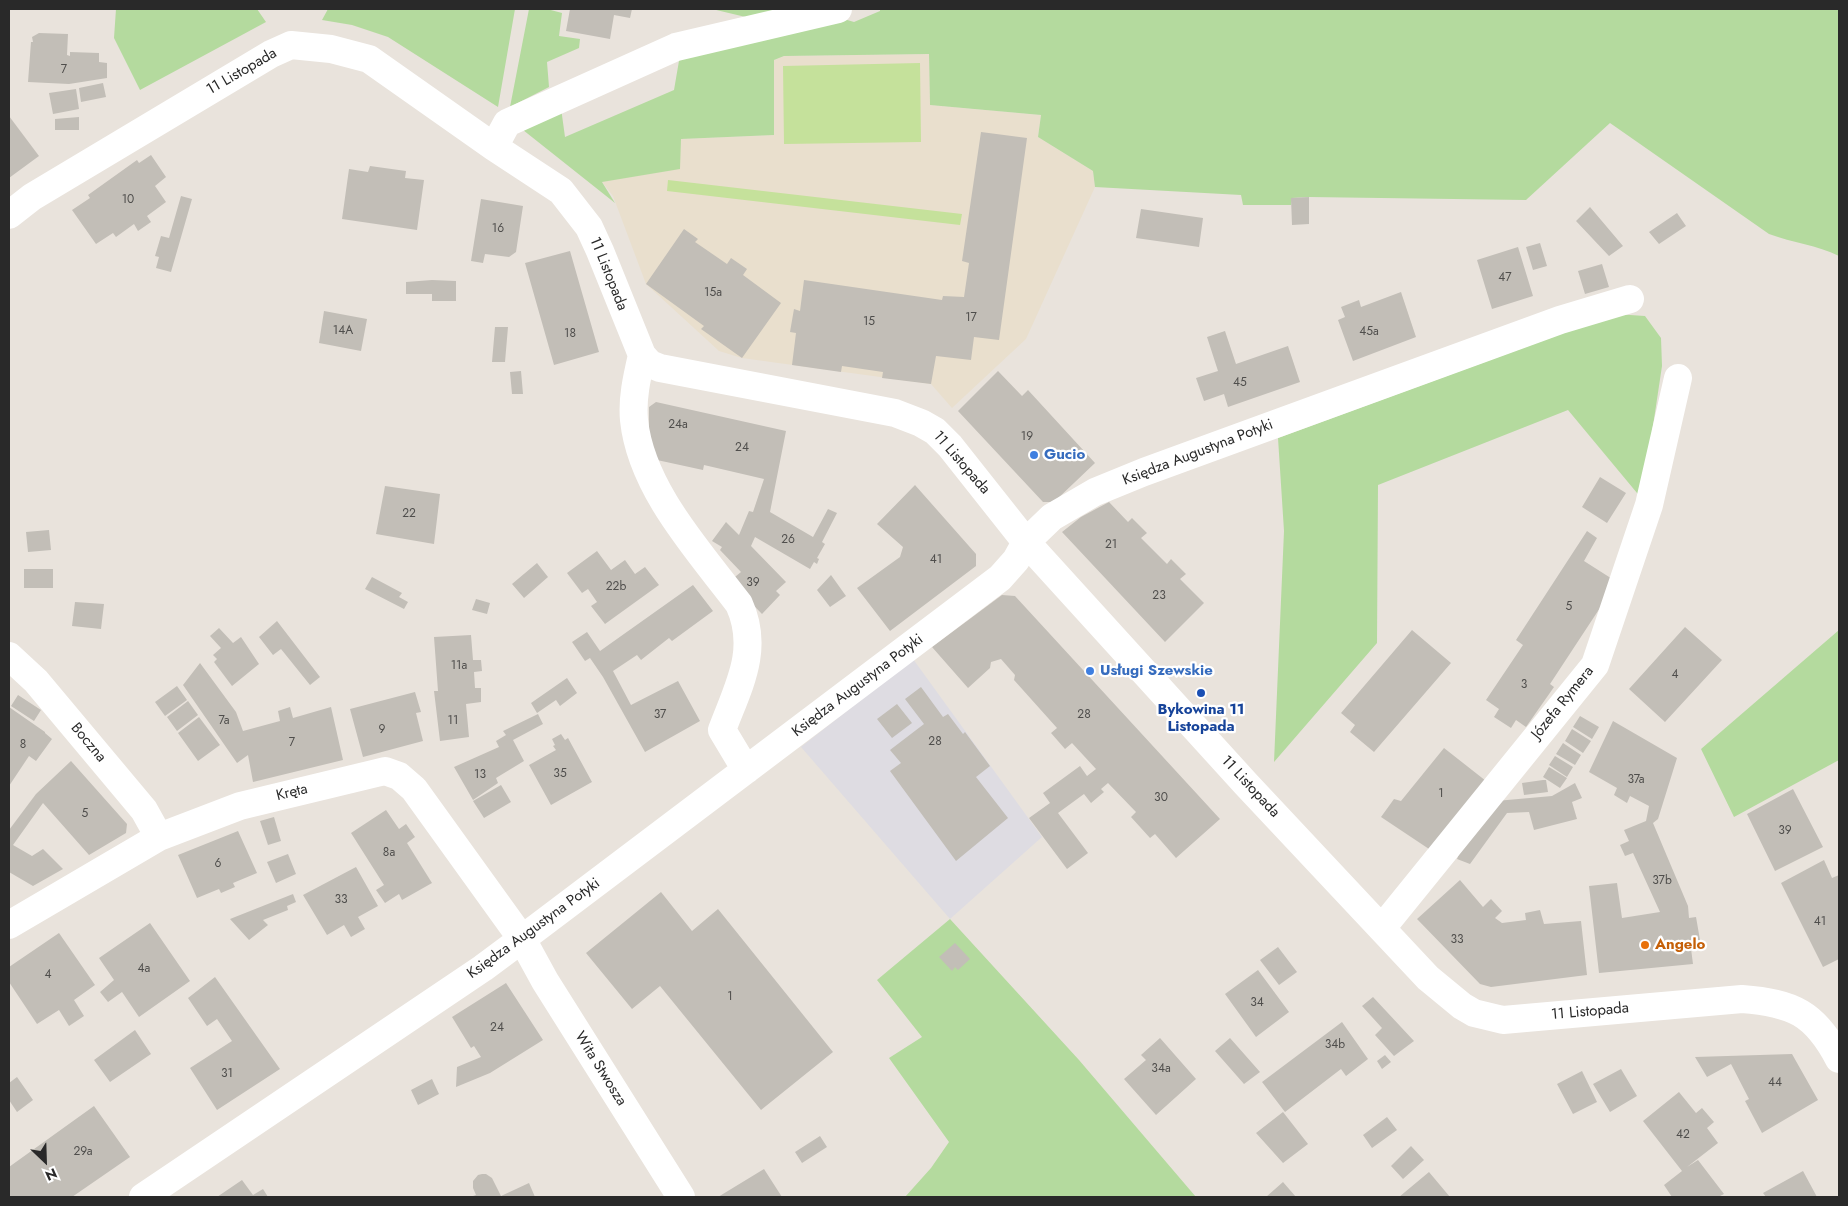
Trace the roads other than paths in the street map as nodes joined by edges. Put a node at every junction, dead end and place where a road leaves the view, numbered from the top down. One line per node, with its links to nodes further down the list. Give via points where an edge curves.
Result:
1 (838, 9): 2 (street, via 676,48 507,123)
2 (494, 146): 3 (street, 11 Listopada, via 369,59 331,49 292,45 271,54 32,197); 5 (street, 11 Listopada, via 561,190 589,228)
3 (9, 216)
4 (1630, 298): 7 (street, Księdza Augustyna Potyki, via 1095,492 1052,517)
5 (642, 356): 7 (street, 11 Listopada, via 660,368 895,414 921,423 935,430 950,446); 9 (street, via 634,398 634,420 651,477 669,511 740,604 746,620 748,653 722,730)
6 (1678, 378): 12 (street, Józefa Rymera, via 1649,505 1595,665)
7 (1026, 542): 9 (street, Księdza Augustyna Potyki, via 1000,578); 12 (street, 11 Listopada)
8 (9, 656): 10 (street, Boczna, via 36,681 144,810)
9 (746, 770): 13 (street, Księdza Augustyna Potyki)
10 (159, 837): 11 (street, Kręta); 13 (street, Kręta, via 240,806 385,771 399,776 414,789)
11 (9, 925)
12 (1382, 928): 14 (street, 11 Listopada, via 1428,978 1474,1013 1503,1020 1742,999 1764,1001 1783,1004 1801,1013 1819,1028)
13 (522, 939): 15 (street, Księdza Augustyna Potyki); 16 (street, Wita Stwosza, via 545,982)
14 (1839, 1058)
15 (143, 1197)
16 (681, 1197)

